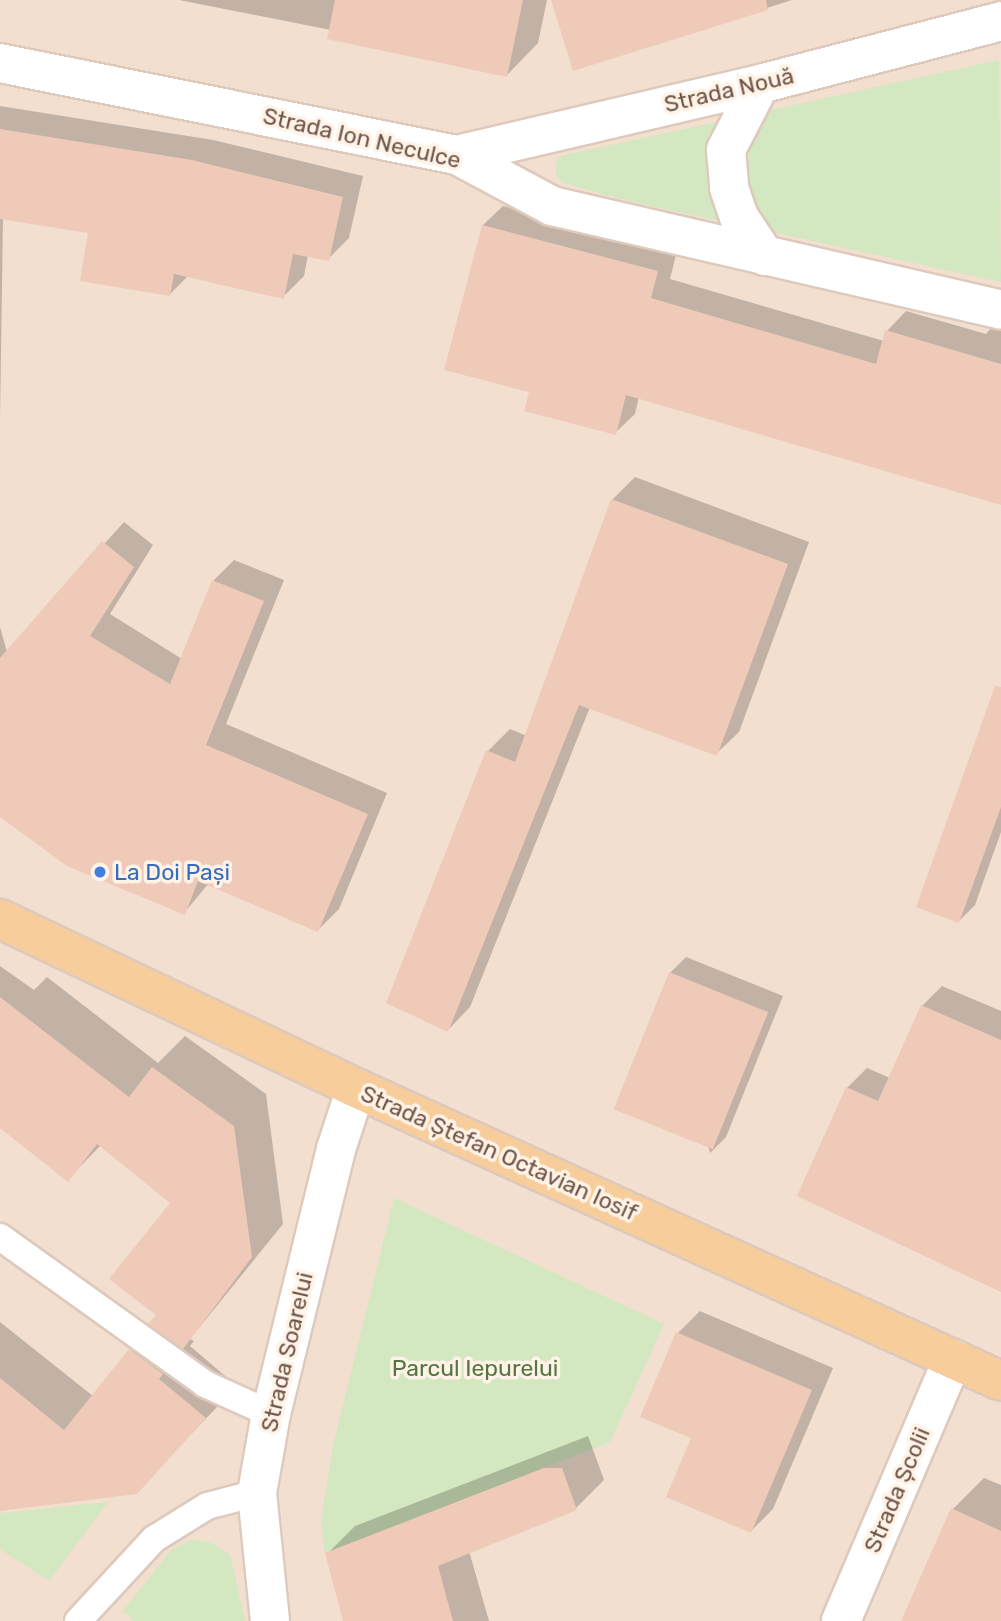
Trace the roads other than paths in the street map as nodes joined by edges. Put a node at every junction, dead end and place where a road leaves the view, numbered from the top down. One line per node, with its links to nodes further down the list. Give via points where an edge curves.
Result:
1 (994, 19): 3 (street, Strada Nouă)
2 (0, 63): 4 (street, Strada Ion Neculce)
3 (760, 84): 4 (street, Strada Nouă); 5 (street, via 726,150 729,188 739,217)
4 (457, 155): 5 (street, Strada Ion Neculce, via 552,206)
5 (765, 256): 6 (street, Strada Ion Neculce)
6 (1001, 310)
7 (0, 919): 8 (main road, Strada Ștefan Octavian Iosif)
8 (356, 1088): 10 (main road, Strada Ștefan Octavian Iosif); 12 (street, Strada Soarelui, via 336,1149)
9 (0, 1237): 12 (lane, via 205,1384)
10 (953, 1359): 11 (main road, Strada Ștefan Octavian Iosif); 16 (street, Strada Școlii)
11 (1001, 1381)
12 (271, 1414): 13 (street, Strada Soarelui)
13 (257, 1493): 14 (lane, via 207,1506 154,1539); 15 (street, Strada Soarelui)
14 (78, 1621)
15 (270, 1621)
16 (841, 1621)

